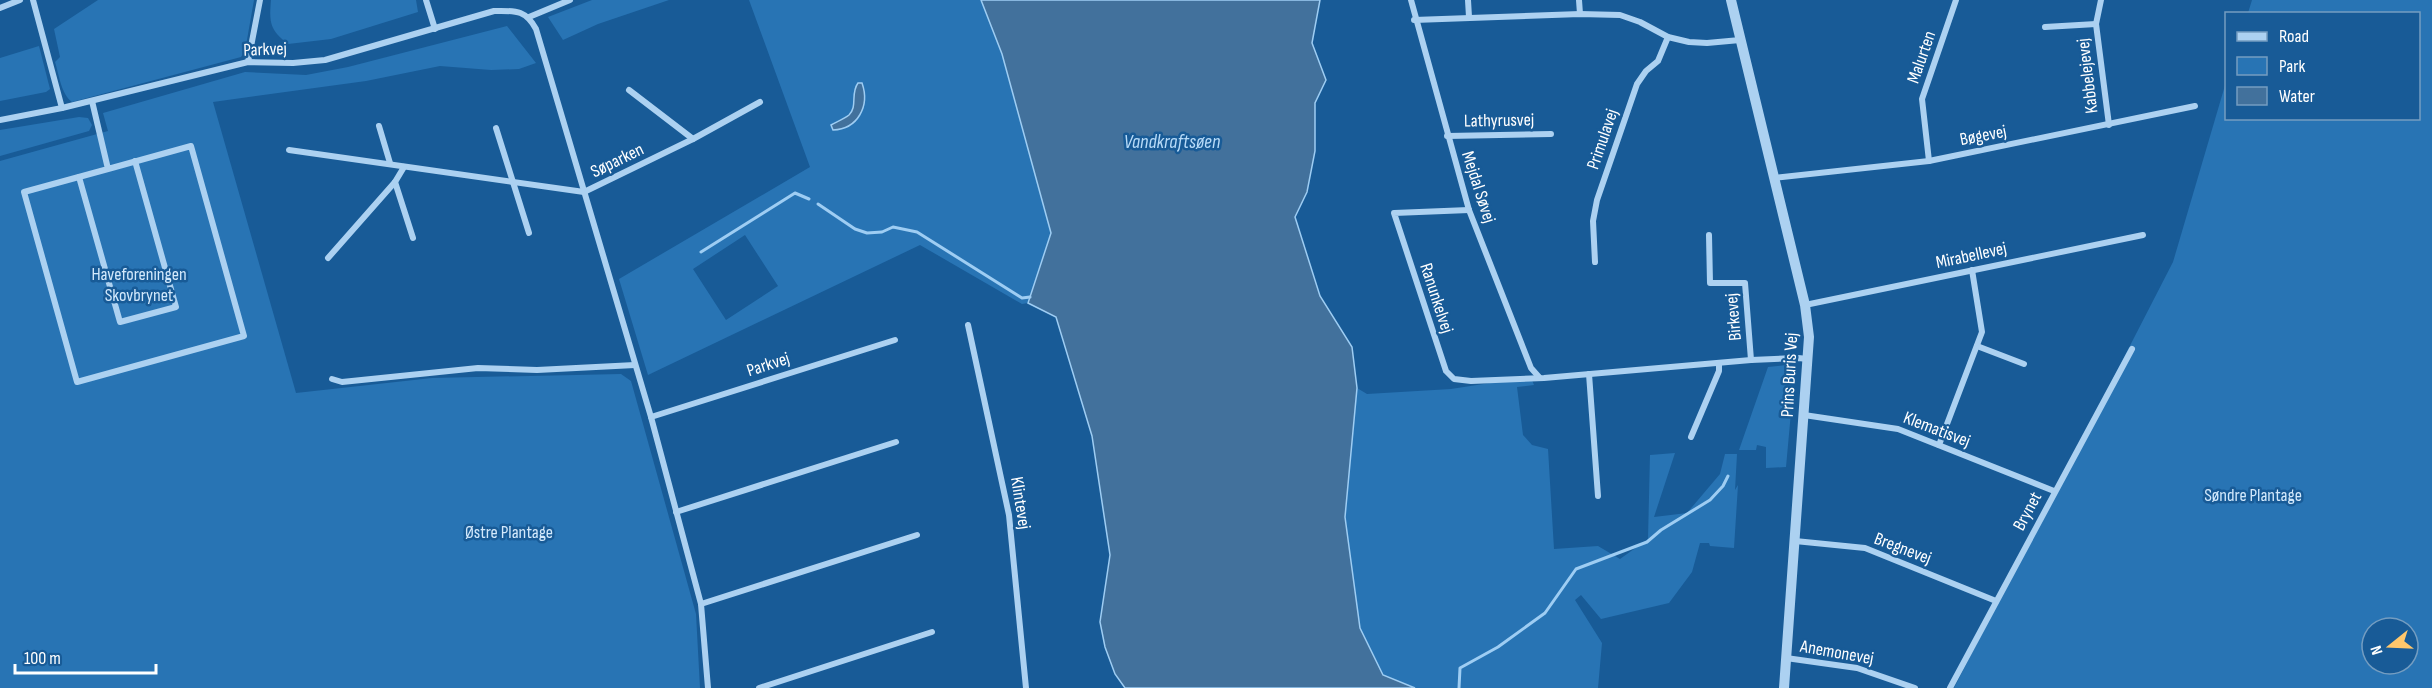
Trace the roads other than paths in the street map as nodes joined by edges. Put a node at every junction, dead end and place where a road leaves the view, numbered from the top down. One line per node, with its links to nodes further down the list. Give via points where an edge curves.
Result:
1 (20, 0): 12 (street)
2 (33, 0): 27 (street)
3 (260, 0): 22 (street)
4 (426, 0): 19 (street)
5 (570, 0): 14 (street)
6 (1411, 0): 16 (street, Mejdal Søvej)
7 (1468, 0): 15 (street)
8 (1579, 0): 13 (street)
9 (1731, 0): 21 (street, Prins Buris Vej)
10 (1956, 0): 37 (street, Malurten, via 1922,99)
11 (2101, 0): 17 (street, Kabbelejevej)
12 (0, 8)
13 (1580, 14): 15 (street); 20 (street, via 1620,15)
14 (529, 17): 19 (street, Parkvej, via 514,11 494,11); 45 (street, via 536,29)
15 (1469, 17): 16 (street)
16 (1414, 20): 33 (street, Mejdal Søvej)
17 (2096, 24): 18 (street, Kabbelejevej); 29 (street, Kabbelejevej)
18 (2044, 27)
19 (435, 29): 22 (street, Parkvej, via 325,60)
20 (1668, 38): 21 (street, via 1707,43); 52 (street, Primulavej, via 1658,61 1637,84 1597,200 1593,221)
21 (1740, 40): 42 (street, Prins Buris Vej)
22 (248, 62): 24 (street, Parkvej)
23 (629, 90): 34 (street)
24 (92, 101): 27 (street, Parkvej); 40 (street)
25 (760, 102): 34 (street, Søparken)
26 (2195, 106): 29 (street, Bøgevej)
27 (62, 108): 28 (street, Parkvej)
28 (0, 120)
29 (2109, 125): 37 (street, Bøgevej)
30 (379, 126): 38 (street)
31 (496, 128): 43 (street)
32 (1551, 134): 33 (street, Lathyrusvej)
33 (1447, 136): 46 (street, Mejdal Søvej)
34 (693, 139): 45 (street, Søparken)
35 (289, 150): 38 (street, Søparken)
36 (135, 161): 40 (street); 41 (street, via 176,307 120,322); 41 (street, via 191,146 244,336 77,382 24,192)
37 (1929, 161): 42 (street, Bøgevej)
38 (390, 163): 39 (street, Søparken)
39 (404, 166): 43 (street, Søparken); 44 (street)
40 (108, 169): 41 (street)
41 (79, 177)
42 (1774, 178): 54 (street, Prins Buris Vej)
43 (514, 181): 45 (street, Søparken); 47 (street)
44 (395, 182): 50 (street); 51 (street)
45 (584, 192): 63 (street)
46 (1469, 210): 65 (street, Mejdal Søvej, via 1531,368); 65 (street, Ranunkelvej, via 1394,213 1446,371 1454,379 1472,381)
47 (529, 233)
48 (1709, 235): 60 (street, Birkevej, via 1710,283 1745,283)
49 (2143, 235): 53 (street, Mirabellevej)
50 (413, 238)
51 (328, 258)
52 (1595, 262)
53 (1972, 270): 54 (street, Mirabellevej); 57 (street, via 1982,333)
54 (1805, 305): 59 (street, Prins Buris Vej)
55 (968, 325): 83 (street, Klintevej, via 1009,515)
56 (895, 340): 68 (street, Parkvej)
57 (1977, 346): 62 (street); 71 (street)
58 (2132, 349): 72 (street, Brynet)
59 (1808, 359): 60 (street, Birkevej); 67 (street, Prins Buris Vej)
60 (1752, 360): 61 (street, Birkevej)
61 (1719, 364): 64 (street, Birkevej); 69 (street, Birkevej)
62 (2024, 364)
63 (635, 365): 66 (street, via 537,370 478,368 342,382); 68 (street)
64 (1589, 374): 65 (street, Birkevej); 73 (street)
65 (1539, 377)
66 (332, 379)
67 (1804, 415): 71 (street, Klematisvej, via 1898,429); 76 (street, Prins Buris Vej)
68 (651, 417): 74 (street)
69 (1691, 437)
70 (896, 442): 74 (street)
71 (1939, 445): 72 (street, Klematisvej)
72 (2054, 491): 77 (street, Brynet)
73 (1598, 496)
74 (676, 512): 78 (street)
75 (917, 535): 78 (street)
76 (1795, 541): 77 (street, Bregnevej, via 1865,548); 80 (street, Prins Buris Vej)
77 (1996, 601): 86 (street, Brynet)
78 (701, 604): 81 (street)
79 (932, 632): 82 (street)
80 (1786, 658): 84 (street, Prins Buris Vej); 85 (street, Anemonevej, via 1857,668)
81 (708, 688)
82 (759, 688)
83 (1026, 688)
84 (1785, 688)
85 (1915, 688)
86 (1950, 688)

